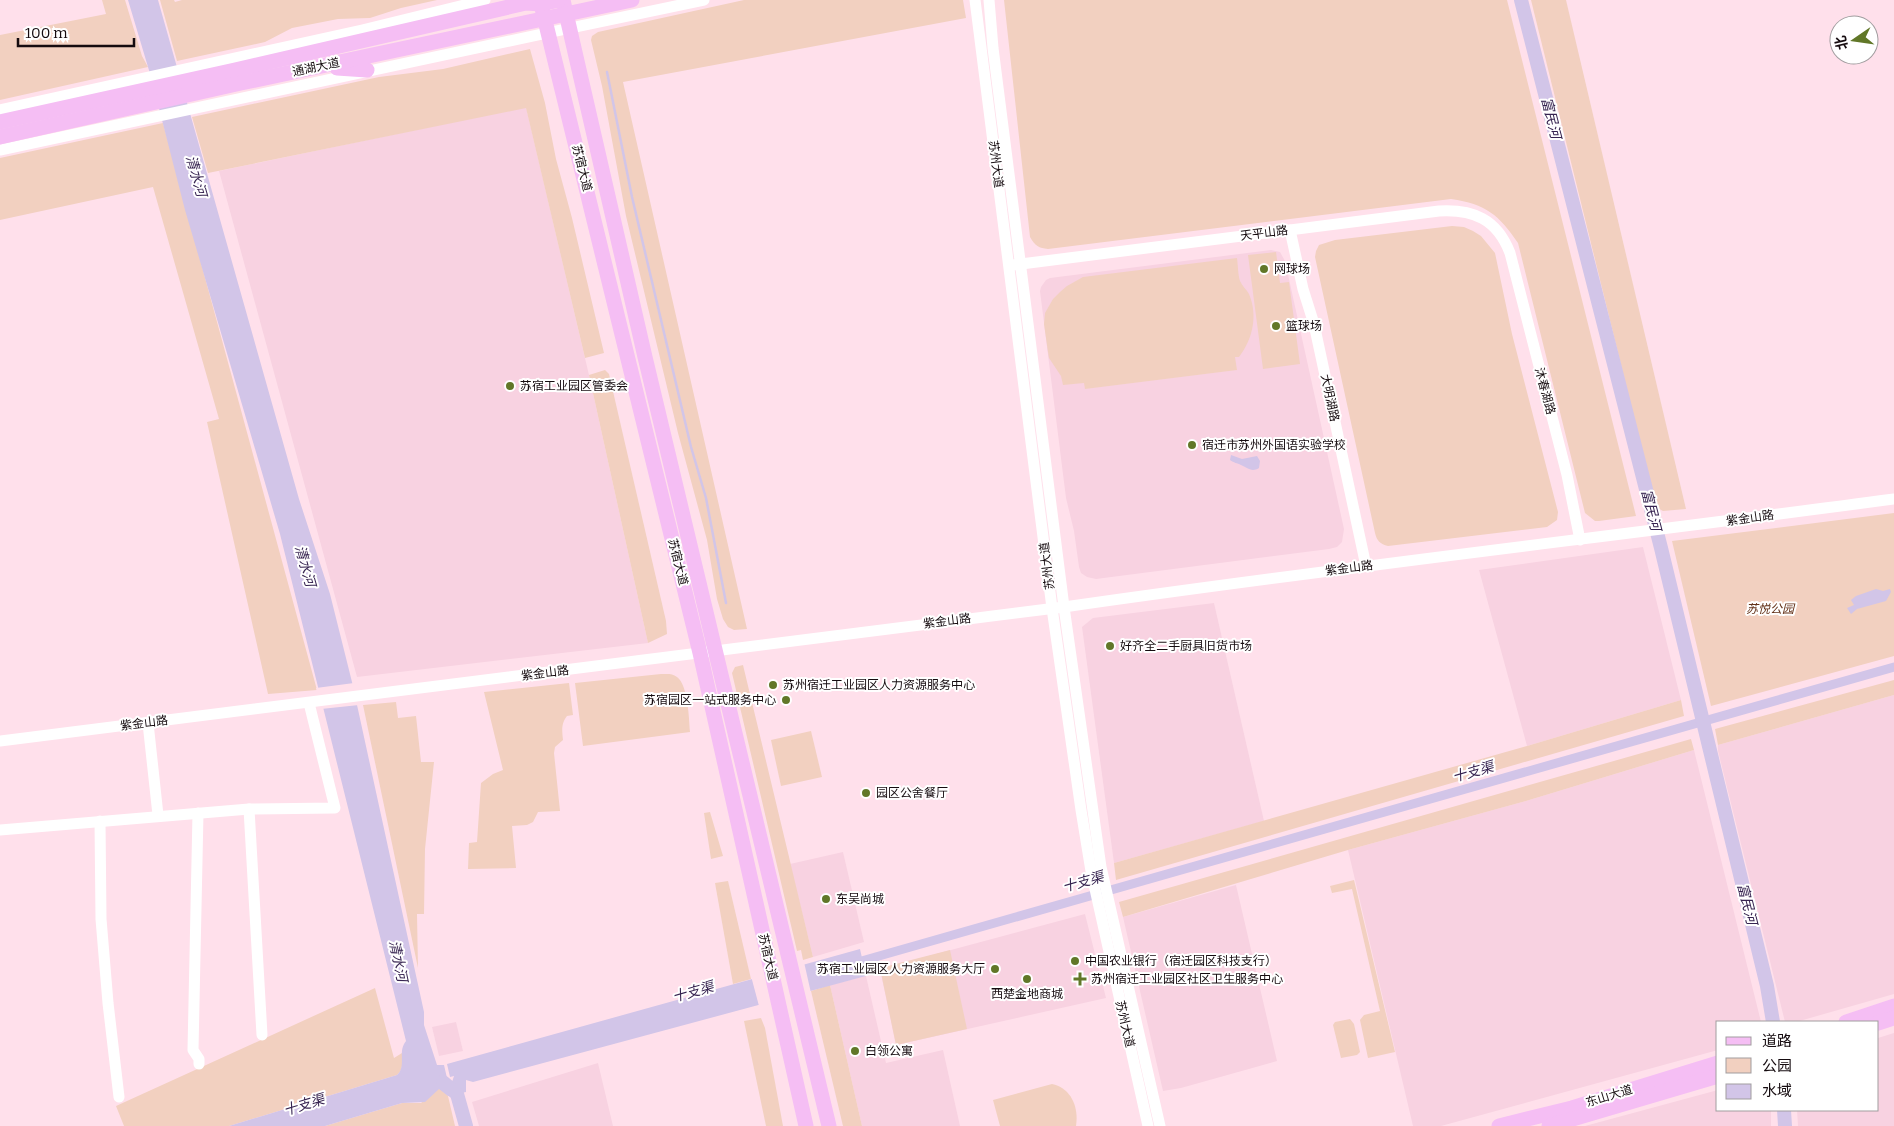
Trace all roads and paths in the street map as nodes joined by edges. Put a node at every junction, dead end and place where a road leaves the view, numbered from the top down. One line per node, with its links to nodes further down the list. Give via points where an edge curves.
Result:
1 (485, 0): 7 (street)
2 (559, 0): 8 (main road, 通湖大道)
3 (632, 0): 9 (main road, 通湖大道)
4 (704, 0): 9 (street)
5 (975, 0): 21 (street, 苏州大道)
6 (990, 0): 21 (street, 苏州大道)
7 (458, 6): 10 (main road); 13 (street, via 362,30)
8 (544, 13): 9 (main road, 通湖大道); 10 (main road, 通湖大道, via 526,3); 11 (main road, 通湖大道); 12 (street, via 442,56); 28 (main road, 苏宿大道)
9 (566, 14): 27 (main road, 苏宿大道)
10 (421, 26): 13 (main road, 通湖大道)
11 (318, 67): 12 (main road); 13 (main road, 通湖大道)
12 (366, 70): 14 (street, via 207,105)
13 (236, 71): 14 (main road, 通湖大道)
14 (145, 98): 15 (street); 16 (main road, 通湖大道); 17 (main road, 通湖大道); 18 (street)
15 (0, 110)
16 (0, 122)
17 (0, 137)
18 (0, 150)
19 (1294, 232): 20 (street, 天平山路, via 1459,215 1486,226); 21 (street, 天平山路); 24 (street, 大明湖路, via 1303,289 1314,324)
20 (1504, 244): 23 (street, 沐春湖路)
21 (1015, 267): 25 (street, 苏州大道); 26 (street, 苏州大道)
22 (1894, 499): 23 (street, 紫金山路)
23 (1578, 540): 24 (street, 紫金山路)
24 (1369, 566): 25 (street, 紫金山路)
25 (1064, 607): 26 (street, 紫金山路); 37 (street, 苏州大道)
26 (1052, 608): 27 (street, 紫金山路); 37 (street, 苏州大道)
27 (716, 651): 28 (street, 紫金山路); 49 (main road, 苏宿大道)
28 (700, 653): 29 (street, 紫金山路); 48 (main road, 苏宿大道)
29 (309, 703): 30 (street, 紫金山路); 32 (street, via 335,808)
30 (148, 723): 31 (street, 紫金山路); 34 (street)
31 (0, 741)
32 (249, 808): 33 (street); 43 (street)
33 (198, 813): 34 (street); 44 (street, via 193,1050)
34 (158, 815): 35 (street)
35 (100, 821): 36 (street); 47 (street, via 101,919)
36 (0, 830)
37 (1096, 869): 38 (street, 苏州大道)
38 (1108, 924): 50 (street, 苏州大道); 51 (street, 苏州大道)
39 (1894, 1006): 41 (main road)
40 (1894, 1018): 42 (main road)
41 (1849, 1021)
42 (1879, 1023)
43 (262, 1035)
44 (199, 1064)
45 (1716, 1064): 52 (main road, 东山大道, via 1572,1108)
46 (1716, 1077): 53 (main road, 东山大道)
47 (119, 1097)
48 (806, 1126)
49 (829, 1126)
50 (1148, 1126)
51 (1160, 1126)
52 (1499, 1126)
53 (1549, 1126)

